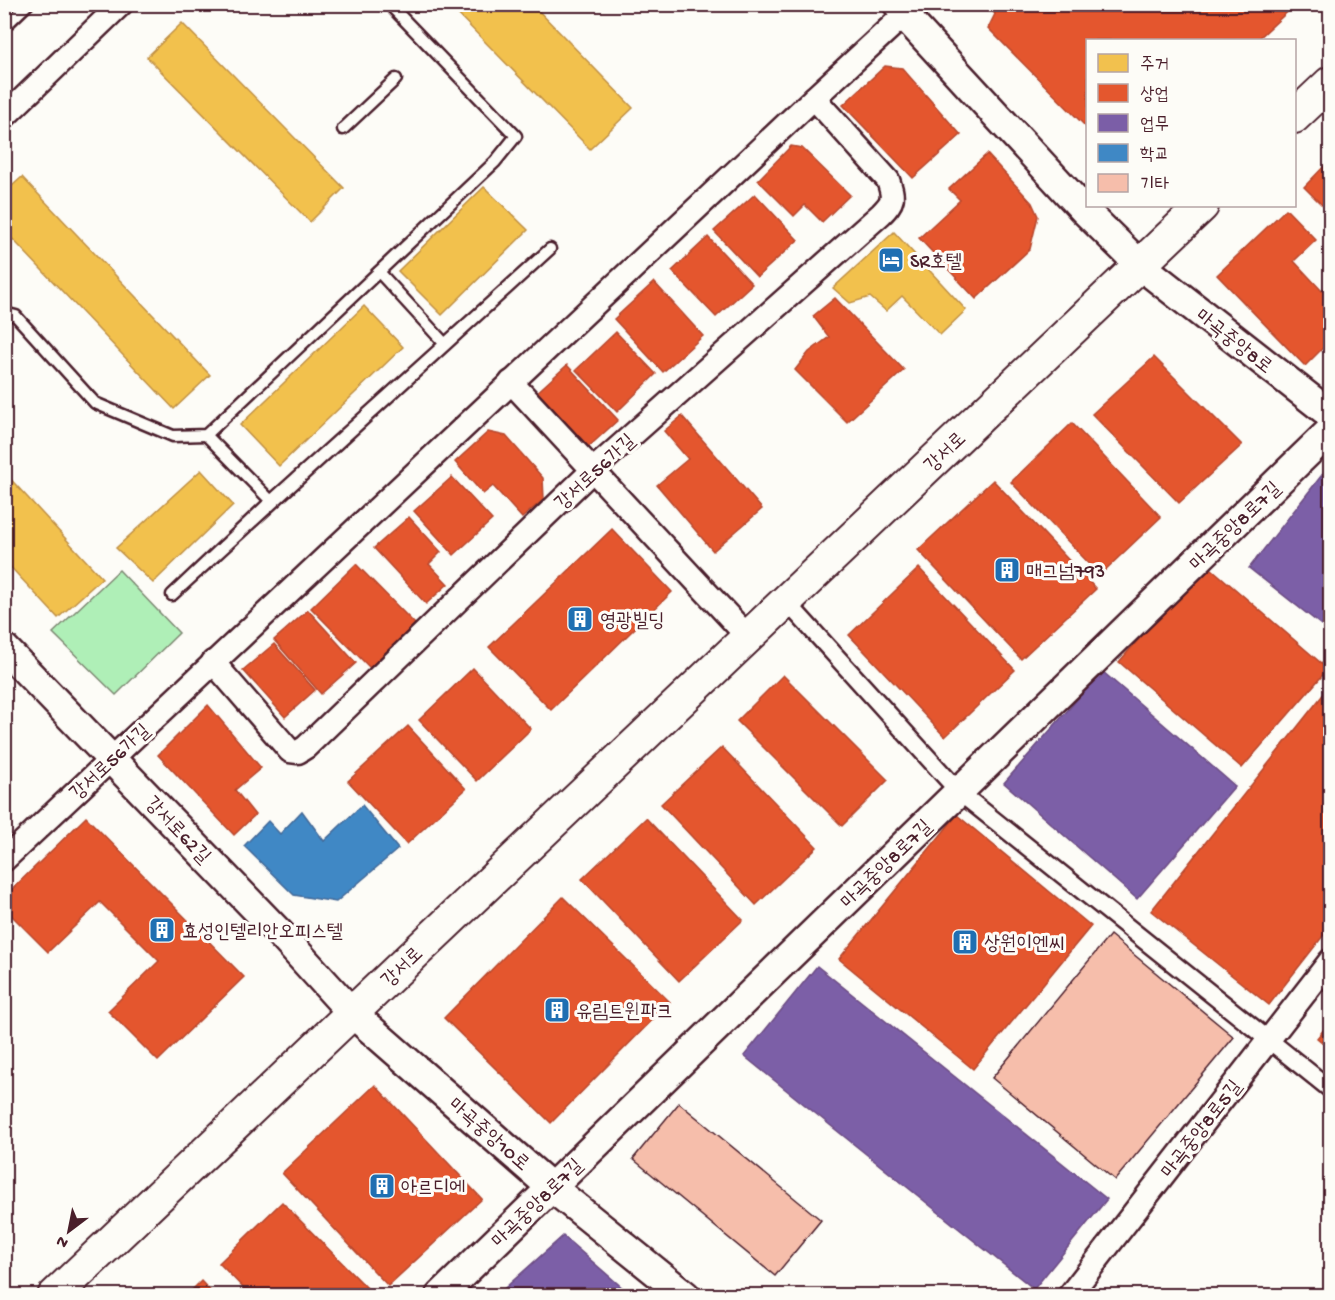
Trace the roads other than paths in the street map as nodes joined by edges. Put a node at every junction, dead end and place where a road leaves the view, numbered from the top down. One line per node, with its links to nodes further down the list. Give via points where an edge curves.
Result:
1 (28, 4): 5 (lane)
2 (121, 4): 10 (street)
3 (389, 4): 14 (lane, via 516,136 495,162)
4 (904, 8): 8 (street, 강서로56가길); 13 (street, via 1084,210)
5 (4, 27)
6 (396, 79): 11 (lane)
7 (1330, 83): 9 (main road)
8 (814, 98): 17 (street, 강서로56가길); 21 (street, 강서로56가길, via 888,180 893,195 891,204)
9 (1296, 115)
10 (4, 117)
11 (343, 129)
12 (1201, 207): 13 (main road, 강서로)
13 (1140, 265): 18 (street, 마곡중앙8로); 23 (main road, 강서로)
14 (379, 272): 16 (lane); 20 (lane)
15 (4, 313): 20 (lane, via 16,316 95,403 173,436)
16 (445, 344): 22 (lane); 22 (lane, via 550,249 172,595)
17 (511, 382): 21 (street); 26 (street, 강서로56가길)
18 (1330, 414)
19 (1330, 431): 28 (street, 마곡중앙8로7길)
20 (206, 435): 22 (lane)
21 (593, 470): 24 (street); 26 (street, 강서로56가길, via 298,752 290,751)
22 (270, 501)
23 (786, 601): 24 (main road, 강서로); 28 (street)
24 (748, 637): 31 (main road, 강서로)
25 (4, 648): 27 (street, 강서로62길)
26 (213, 662): 27 (street, 강서로56가길)
27 (111, 759): 29 (street, 강서로56가길); 31 (street, 강서로62길)
28 (959, 792): 32 (street); 34 (street, 마곡중앙8로7길)
29 (4, 860)
30 (1330, 961): 32 (street, 마곡중앙8로5길)
31 (352, 1013): 34 (street, 마곡중앙10로); 35 (main road, 강서로)
32 (1269, 1039): 33 (street); 38 (street, 마곡중앙8로5길)
33 (1330, 1089)
34 (551, 1187): 36 (street, 마곡중앙8로7길); 37 (street, 마곡중앙10로)
35 (54, 1296)
36 (440, 1296)
37 (686, 1296)
38 (1069, 1296)

